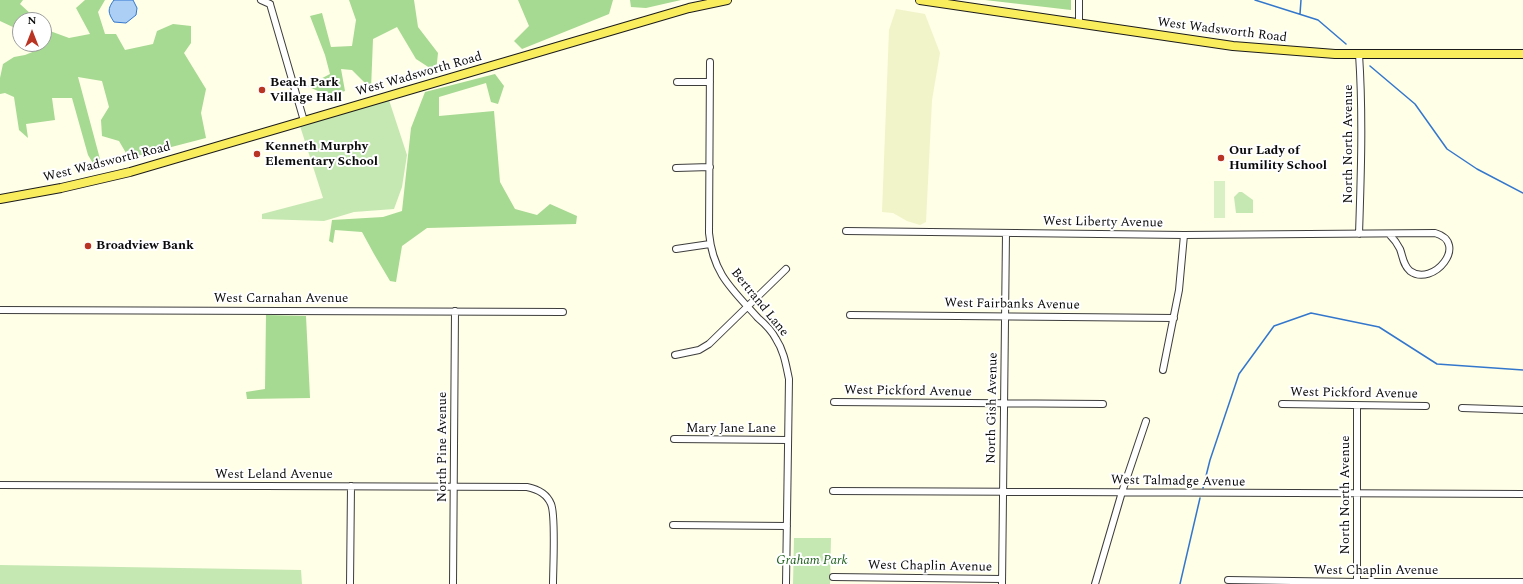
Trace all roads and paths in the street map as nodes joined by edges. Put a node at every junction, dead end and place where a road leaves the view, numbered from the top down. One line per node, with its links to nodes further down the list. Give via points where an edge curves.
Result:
1 (261, 0): 5 (street)
2 (727, 0): 12 (main road, West Wadsworth Road, via 681,10)
3 (920, 0): 6 (main road, West Wadsworth Road)
4 (1079, 0): 6 (street)
5 (272, 2): 12 (street)
6 (1079, 24): 7 (main road, West Wadsworth Road, via 1244,48)
7 (1359, 54): 8 (main road, West Wadsworth Road); 18 (street, North North Avenue, via 1362,123)
8 (1523, 54)
9 (710, 62): 11 (street, Bertrand Lane)
10 (677, 82): 11 (street)
11 (710, 82): 13 (street, Bertrand Lane)
12 (304, 121): 15 (main road, West Wadsworth Road, via 130,172)
13 (710, 167): 14 (street); 21 (street, Bertrand Lane)
14 (676, 168)
15 (0, 199)
16 (846, 231): 17 (street, West Liberty Avenue)
17 (1006, 233): 20 (street, West Liberty Avenue); 29 (street, North Gish Avenue)
18 (1359, 234): 19 (street, West Liberty Avenue); 20 (street, West Liberty Avenue)
19 (1389, 234): 19 (street, West Liberty Avenue, via 1435,233 1449,242 1449,256 1431,274 1419,275 1405,264 1397,244)
20 (1184, 235): 30 (street)
21 (710, 244): 22 (street); 24 (street, Bertrand Lane, via 717,267 734,293)
22 (676, 249)
23 (786, 269): 24 (street)
24 (748, 306): 31 (street, via 709,344 699,350); 43 (street, Bertrand Lane, via 776,338 786,360 789,379)
25 (0, 310): 26 (street, West Carnahan Avenue)
26 (455, 311): 27 (street, West Carnahan Avenue); 46 (street, North Pine Avenue)
27 (563, 312)
28 (850, 315): 29 (street, West Fairbanks Avenue)
29 (1005, 315): 30 (street, West Fairbanks Avenue); 34 (street, North Gish Avenue)
30 (1174, 318): 32 (street)
31 (675, 355)
32 (1163, 370)
33 (834, 402): 34 (street, West Pickford Avenue)
34 (1004, 404): 35 (street, West Pickford Avenue); 48 (street, North Gish Avenue)
35 (1103, 404)
36 (1282, 404): 37 (street, West Pickford Avenue)
37 (1357, 406): 38 (street, West Pickford Avenue); 50 (street, North North Avenue)
38 (1426, 406)
39 (1462, 408): 40 (street)
40 (1523, 410)
41 (1146, 421): 49 (street)
42 (674, 440): 43 (street, Mary Jane Lane)
43 (788, 440): 53 (street, Bertrand Lane)
44 (0, 485): 45 (street, West Leland Avenue)
45 (351, 486): 46 (street, West Leland Avenue); 60 (street)
46 (454, 487): 61 (street, North Pine Avenue); 62 (street, West Leland Avenue, via 527,487 534,488 545,496 552,505)
47 (833, 491): 48 (street, West Talmadge Avenue)
48 (1003, 491): 49 (street, West Talmadge Avenue); 56 (street, North Gish Avenue)
49 (1122, 492): 50 (street, West Talmadge Avenue); 64 (street)
50 (1358, 494): 51 (street, West Talmadge Avenue); 59 (street, North North Avenue)
51 (1523, 494)
52 (673, 525): 53 (street)
53 (787, 526): 63 (street, Bertrand Lane)
54 (834, 577): 56 (street, West Chaplin Avenue)
55 (1228, 580): 57 (street, West Chaplin Avenue)
56 (1002, 582)
57 (1268, 582): 59 (street, West Chaplin Avenue)
58 (1523, 582): 59 (street, West Chaplin Avenue)
59 (1357, 583)
60 (350, 584)
61 (453, 584)
62 (553, 584)
63 (786, 584)
64 (1095, 584)

